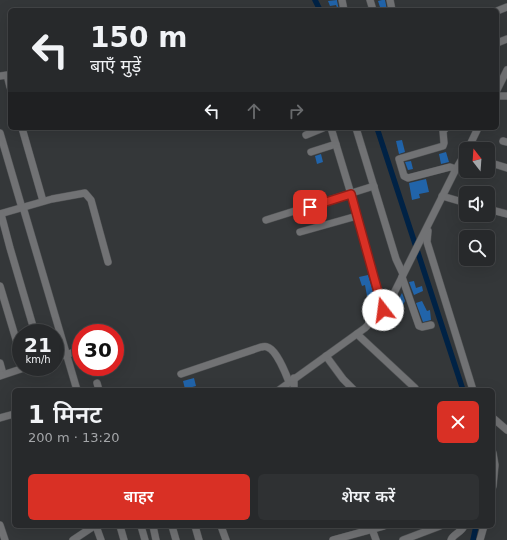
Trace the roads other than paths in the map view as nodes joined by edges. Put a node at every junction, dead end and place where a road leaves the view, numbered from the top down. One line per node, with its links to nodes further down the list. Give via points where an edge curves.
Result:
1 (507, 70): 4 (street)
2 (0, 76): 3 (street, via 7,75)
3 (8, 79)
4 (499, 86)
5 (23, 130): 23 (street)
6 (318, 130): 12 (street)
7 (332, 130): 14 (street)
8 (357, 130): 20 (street)
9 (444, 130): 19 (street, via 443,146 402,158 399,162 404,176 408,178 450,166)
10 (477, 130): 13 (street)
11 (0, 133): 25 (street)
12 (306, 135)
13 (471, 142)
14 (336, 144): 15 (street); 21 (street)
15 (311, 152)
16 (459, 164): 19 (street)
17 (495, 164): 18 (street)
18 (507, 168)
19 (456, 169): 22 (street)
20 (374, 186): 21 (street); 34 (street)
21 (351, 194): 29 (street); 30 (street)
22 (442, 196): 24 (street); 31 (street)
23 (44, 201): 25 (street); 33 (street, via 81,193 88,195)
24 (459, 201)
25 (22, 208): 27 (street); 42 (street)
26 (495, 211): 28 (street)
27 (1, 214): 37 (street)
28 (507, 214)
29 (357, 216): 32 (street); 36 (street)
30 (266, 220)
31 (429, 225): 34 (street); 54 (street, via 427,242)
32 (300, 232)
33 (108, 262)
34 (403, 276): 36 (street); 38 (street, via 419,326)
35 (0, 286): 39 (street)
36 (383, 310): 40 (street)
37 (32, 324)
38 (430, 325)
39 (12, 326)
40 (356, 334): 43 (street); 53 (street)
41 (72, 353): 42 (street)
42 (66, 355): 49 (street)
43 (326, 356): 48 (street); 52 (street)
44 (0, 363): 47 (street)
45 (12, 372): 47 (street)
46 (181, 374): 48 (street, via 267,347 272,349)
47 (2, 375)
48 (292, 380): 50 (street); 51 (street)
49 (76, 388)
50 (282, 388)
51 (294, 388)
52 (352, 388)
53 (415, 388)
54 (472, 388)
55 (12, 415): 56 (street)
56 (0, 418)
57 (495, 420): 58 (street)
58 (507, 430)
59 (0, 525): 73 (street)
60 (92, 528): 74 (street)
61 (96, 528): 75 (street)
62 (121, 528): 76 (street)
63 (142, 528): 77 (street)
64 (153, 528): 78 (street)
65 (173, 528): 79 (street)
66 (195, 528): 80 (street)
67 (222, 528): 81 (street)
68 (376, 528): 72 (street)
69 (435, 528): 84 (street)
70 (463, 528): 85 (street)
71 (483, 528): 86 (street)
72 (372, 529): 82 (street); 83 (street)
73 (5, 540)
74 (73, 540)
75 (101, 540)
76 (124, 540)
77 (145, 540)
78 (156, 540)
79 (176, 540)
80 (199, 540)
81 (226, 540)
82 (333, 540)
83 (376, 540)
84 (403, 540)
85 (452, 540)
86 (480, 540)

